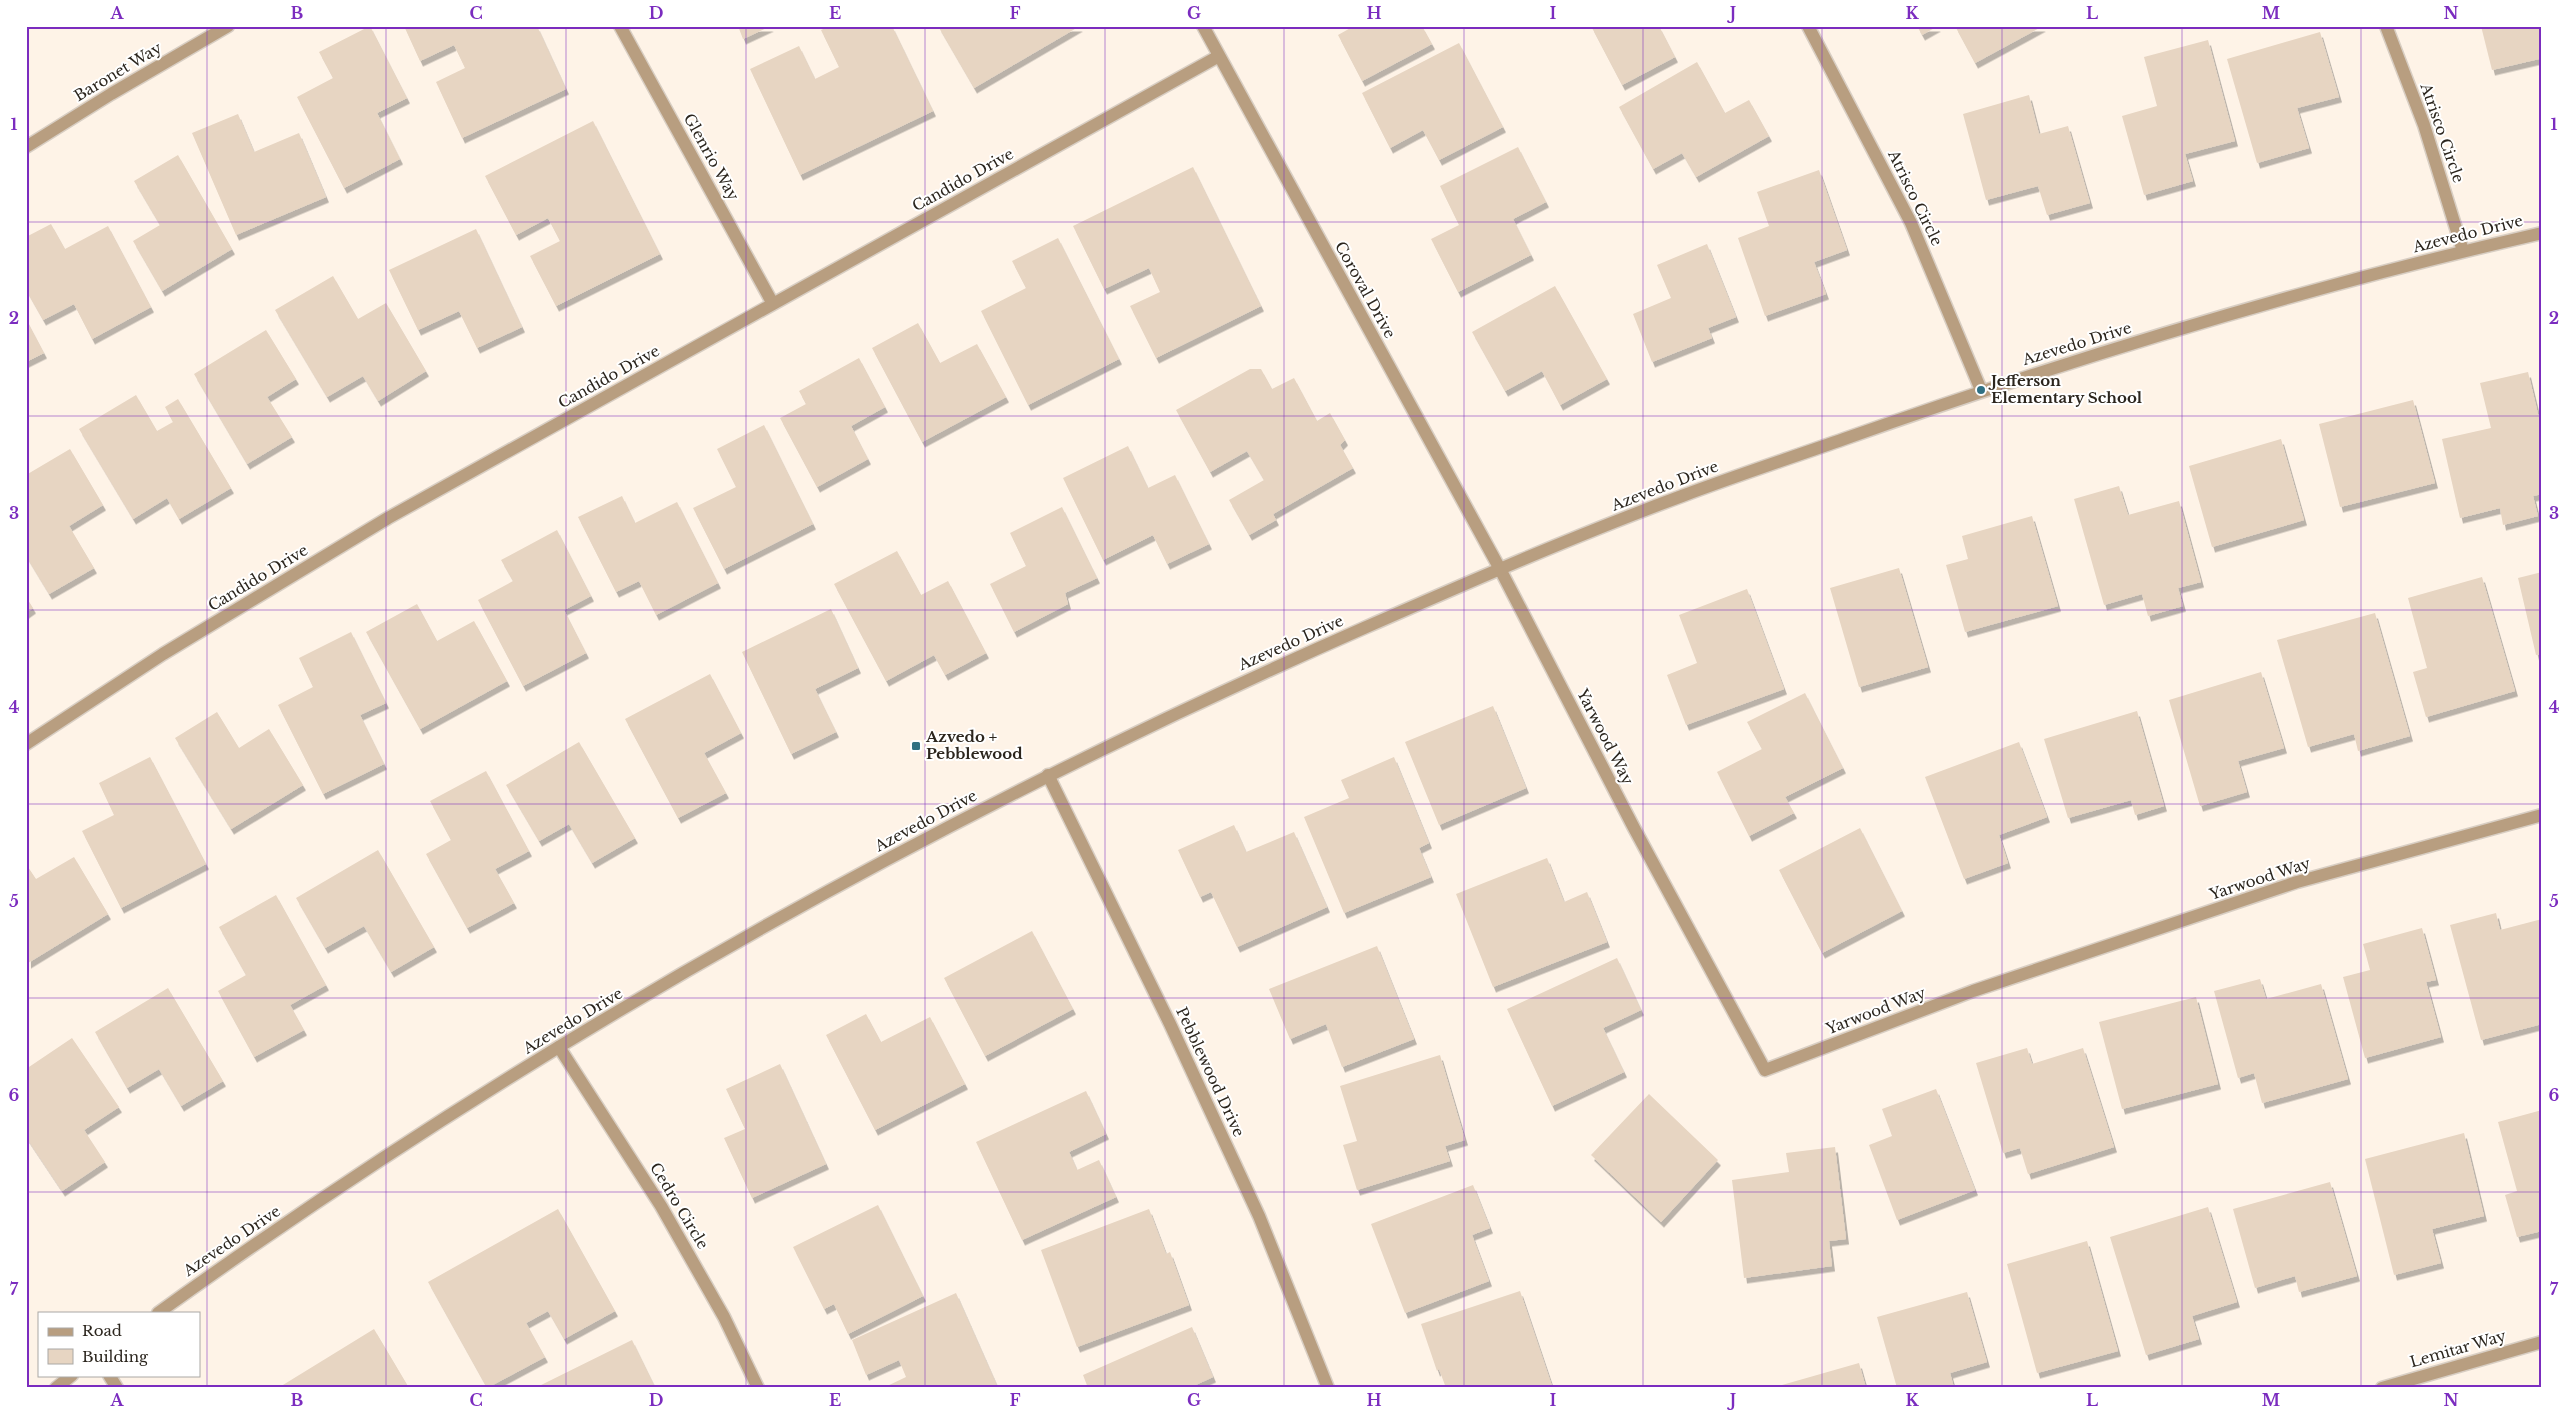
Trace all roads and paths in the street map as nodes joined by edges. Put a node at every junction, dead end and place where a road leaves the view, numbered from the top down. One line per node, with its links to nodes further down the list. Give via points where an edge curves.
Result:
1 (228, 26): 7 (street, Baronet Way)
2 (620, 26): 10 (street, Glenrio Way)
3 (1203, 26): 6 (street, Coroval Drive)
4 (1808, 26): 11 (street, Atrisco Circle, via 1911,223)
5 (2386, 26): 9 (street, Atrisco Circle, via 2424,125)
6 (1219, 56): 10 (street, Candido Drive); 12 (street, Coroval Drive)
7 (26, 147)
8 (2542, 233): 9 (street, Azevedo Drive)
9 (2463, 251): 11 (street, Azevedo Drive, via 2244,310)
10 (773, 304): 13 (street, Candido Drive, via 388,518 163,654)
11 (1981, 390): 12 (street, Azevedo Drive, via 1682,496)
12 (1500, 568): 14 (street, Azevedo Drive, via 1238,684); 15 (street, Yarwood Way, via 1634,828 1765,1070 1973,991 2297,882)
13 (26, 744)
14 (1048, 775): 16 (street, Azevedo Drive, via 816,898); 24 (street, Pebblewood Drive, via 1170,1024 1259,1216)
15 (2542, 815)
16 (559, 1048): 17 (street, Azevedo Drive, via 393,1152); 23 (street, Cedro Circle, via 661,1206 724,1317)
17 (159, 1312)
18 (2542, 1342): 25 (street, Lemitar Way)
19 (71, 1376): 21 (street)
20 (110, 1376): 22 (street)
21 (56, 1388)
22 (117, 1388)
23 (758, 1388)
24 (1328, 1388)
25 (2382, 1388)

